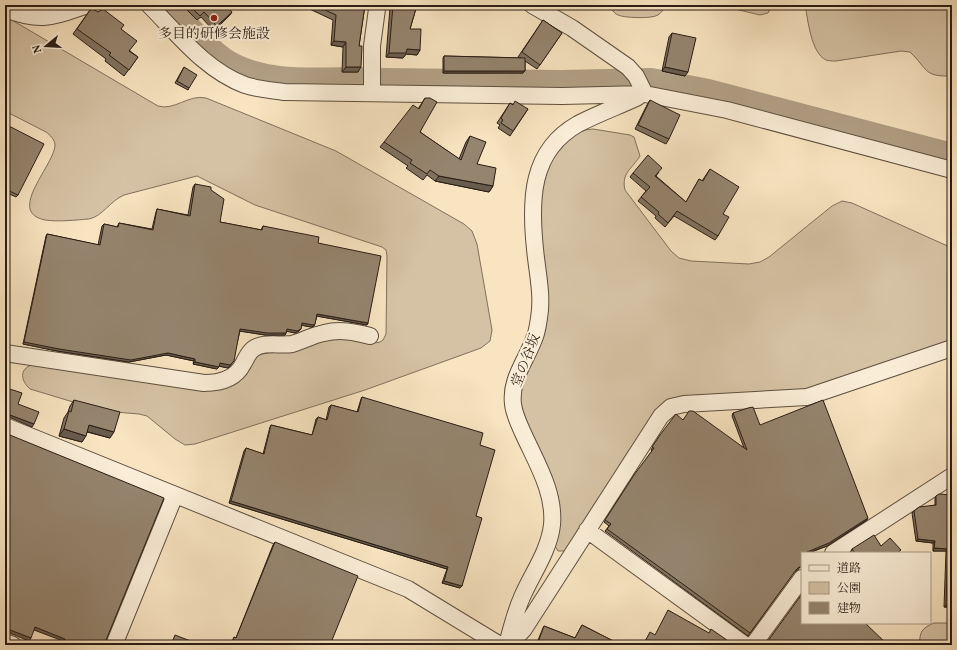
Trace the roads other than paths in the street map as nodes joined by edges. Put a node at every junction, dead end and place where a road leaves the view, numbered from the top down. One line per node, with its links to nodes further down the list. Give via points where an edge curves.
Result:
1 (88, 5): 4 (street, via 51,17 38,18)
2 (149, 5): 7 (street, via 207,64 246,85 284,92)
3 (532, 5): 6 (street, via 572,28 628,67)
4 (5, 9)
5 (377, 10): 7 (street, via 372,46)
6 (641, 86): 7 (street, via 562,96); 8 (street); 22 (street, 堂の谷坂, via 565,134 545,158 534,187 532,221 540,317 534,339 517,374 513,389 513,405 517,420 548,488 552,506 552,525 549,543 513,619)
7 (372, 93)
8 (952, 170)
9 (370, 336): 11 (street, via 335,331 293,344 262,345 253,349 235,375 215,383)
10 (952, 348): 15 (street, via 807,397 684,404 671,407 661,416)
11 (5, 353)
12 (5, 426): 14 (street)
13 (952, 476): 16 (street)
14 (176, 495): 20 (street); 21 (street, via 408,589)
15 (587, 530): 22 (street, via 524,629); 23 (street)
16 (835, 552)
17 (801, 579): 24 (street)
18 (5, 642): 19 (street)
19 (13, 645)
20 (114, 645)
21 (500, 645)
22 (508, 645)
23 (745, 645)
24 (753, 645)

